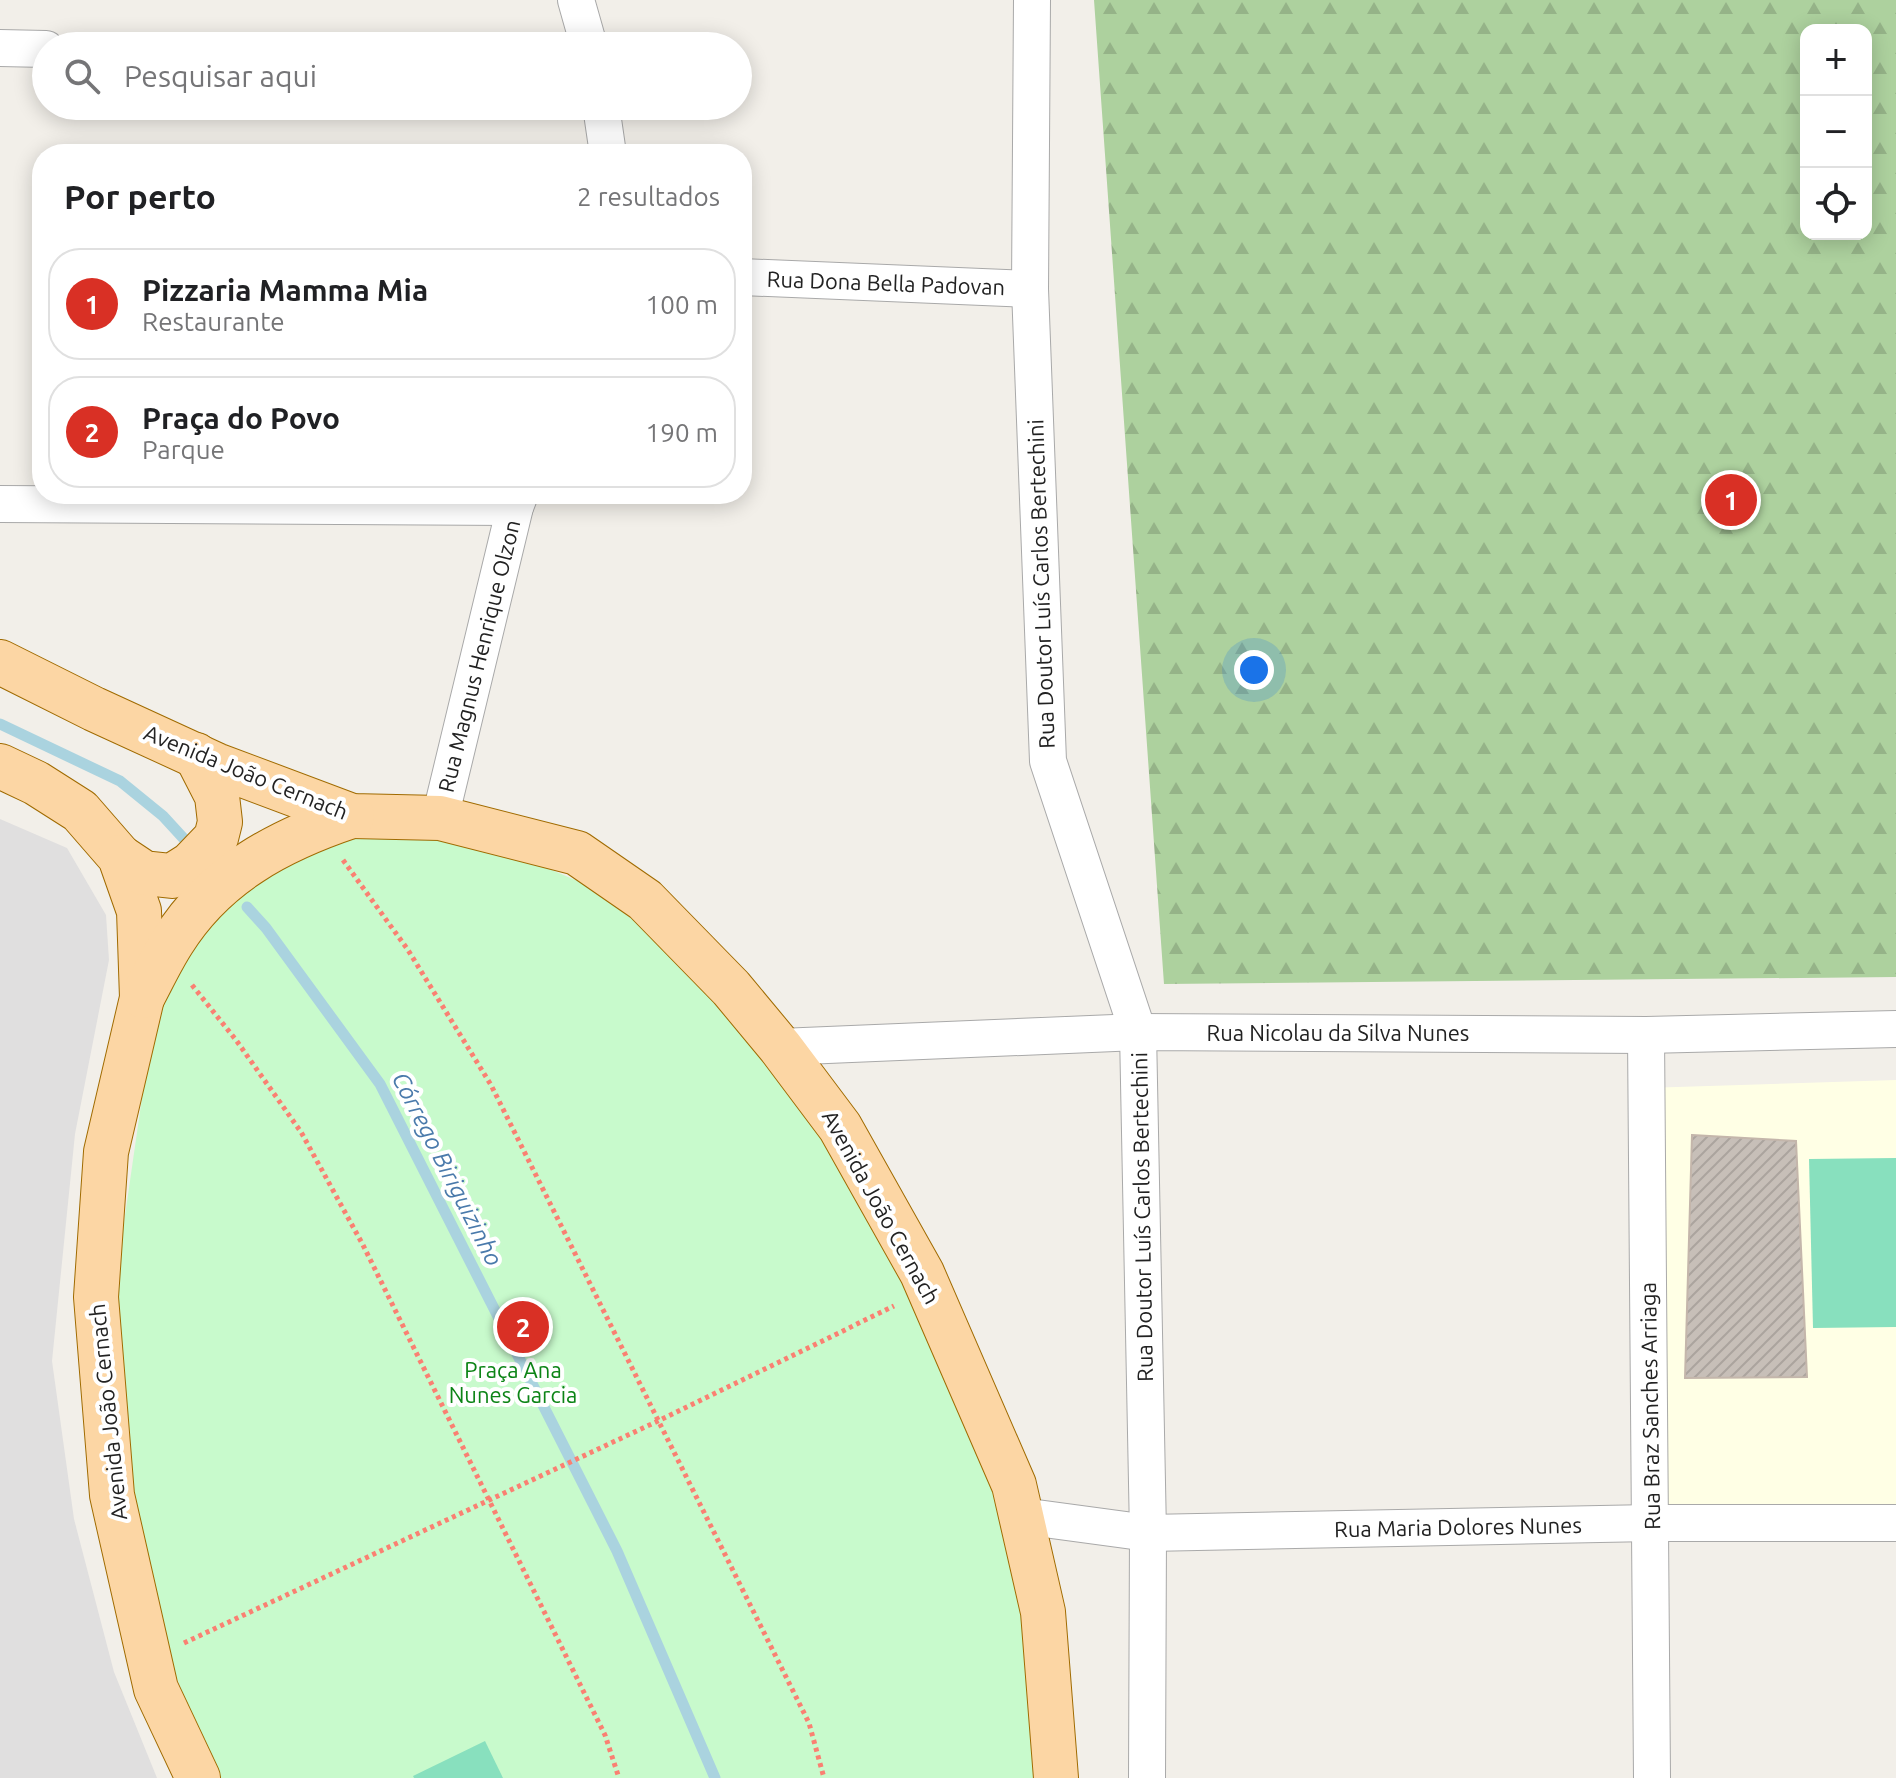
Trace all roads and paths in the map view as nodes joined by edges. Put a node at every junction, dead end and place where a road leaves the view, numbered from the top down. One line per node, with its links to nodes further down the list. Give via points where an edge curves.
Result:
1 (576, 0): 3 (street)
2 (1032, 0): 9 (street, Rua Doutor Luís Carlos Bertechini)
3 (585, 32)
4 (0, 48): 5 (street)
5 (32, 49)
6 (603, 120): 7 (street)
7 (607, 144)
8 (752, 277): 9 (street, Rua Dona Bella Padovan)
9 (1030, 289): 22 (street, Rua Doutor Luís Carlos Bertechini, via 1048,761)
10 (0, 504): 11 (street)
11 (32, 504)
12 (517, 504): 16 (street, Rua Magnus Henrique Olzon)
13 (0, 662): 14 (main road, Avenida João Cernach)
14 (196, 755): 17 (main road, Avenida João Cernach); 18 (main road, via 217,796 216,838 172,876 144,873)
15 (0, 766): 18 (main road, Avenida João Cernach, via 80,811)
16 (440, 818): 17 (main road, Avenida João Cernach); 24 (main road, Avenida João Cernach, via 577,853 645,900)
17 (344, 833): 20 (main road, via 303,832 244,865 209,896 173,940); 26 (path, via 491,1085)
18 (120, 857): 20 (main road, Avenida João Cernach, via 139,911)
19 (184, 975): 27 (path, via 301,1132)
20 (142, 998): 33 (main road, Avenida João Cernach, via 106,1152 96,1297 112,1495 156,1689)
21 (1896, 1029): 23 (street, Rua Nicolau da Silva Nunes)
22 (1138, 1032): 23 (street, Rua Nicolau da Silva Nunes); 24 (street, Rua Nicolau da Silva Nunes); 31 (street, Rua Doutor Luís Carlos Bertechini)
23 (1646, 1035): 29 (street, Rua Braz Sanches Arriaga)
24 (780, 1047): 28 (main road, Avenida João Cernach, via 840,1127 922,1273 1014,1485)
25 (906, 1300): 26 (path)
26 (658, 1421): 27 (path); 35 (path, via 809,1723)
27 (489, 1500): 32 (path); 34 (path, via 605,1735)
28 (1022, 1516): 31 (street, Rua Maria Dolores Nunes); 36 (main road, Avenida João Cernach, via 1043,1612)
29 (1651, 1523): 30 (street, Rua Maria Dolores Nunes); 31 (street, Rua Maria Dolores Nunes); 38 (street, Rua Braz Sanches Arriaga)
30 (1896, 1523)
31 (1148, 1533): 37 (street, Rua Doutor Luís Carlos Bertechini)
32 (177, 1646)
33 (198, 1778)
34 (619, 1778)
35 (824, 1778)
36 (1056, 1778)
37 (1147, 1778)
38 (1652, 1778)

